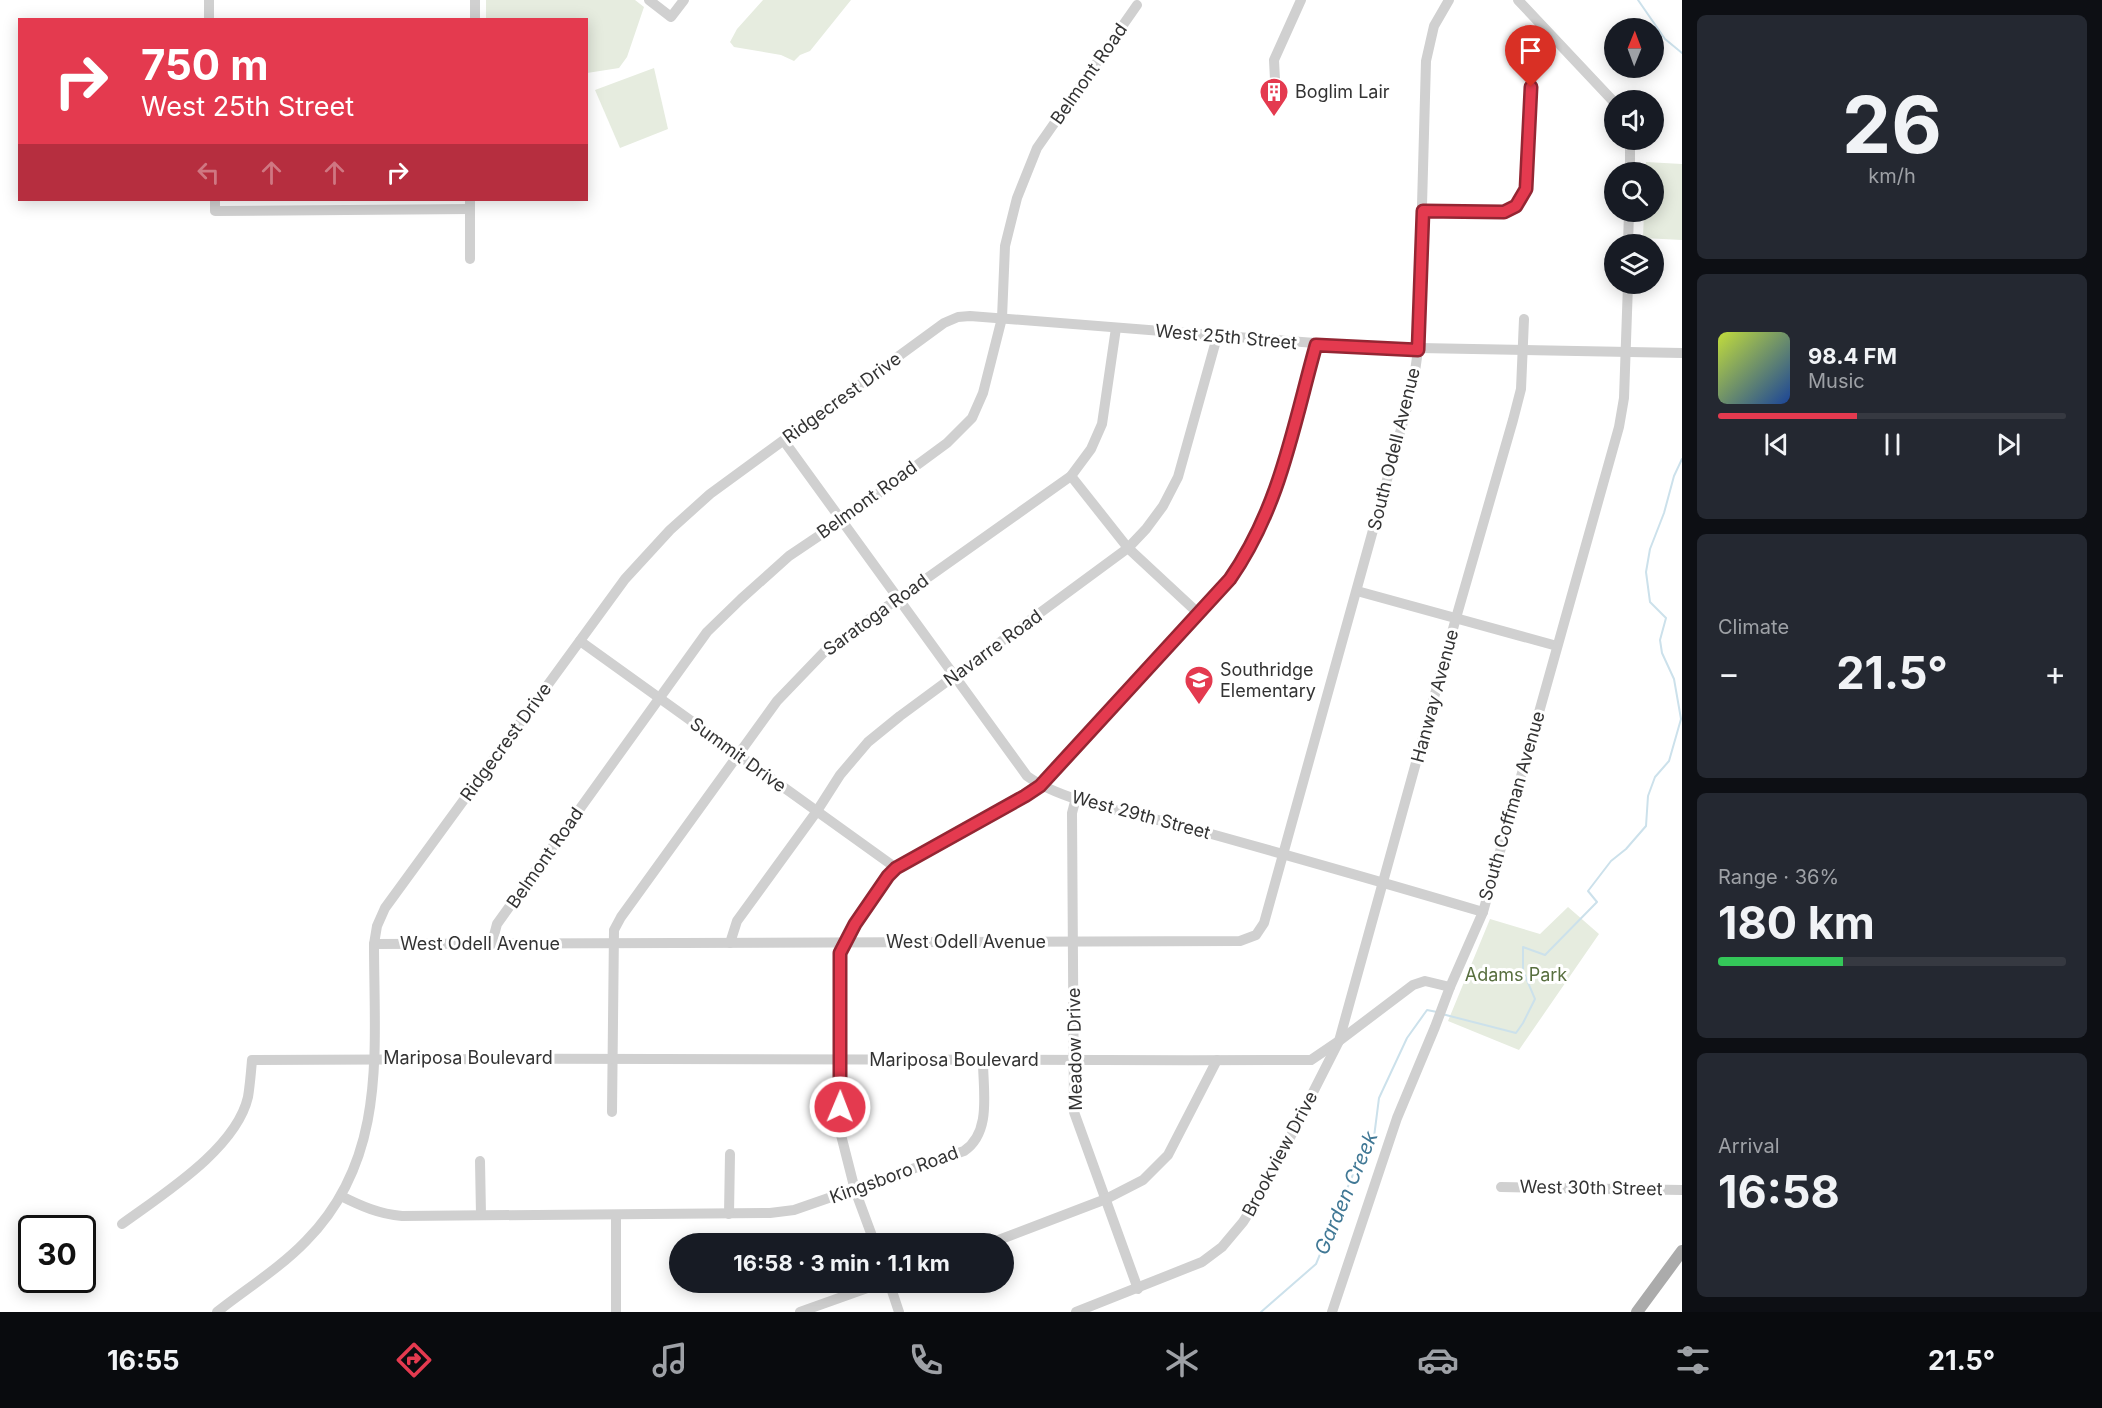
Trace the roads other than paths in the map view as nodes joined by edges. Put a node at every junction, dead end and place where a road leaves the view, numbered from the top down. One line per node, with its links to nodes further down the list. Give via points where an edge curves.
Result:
1 (209, 0): 9 (street)
2 (475, 0): 10 (street)
3 (649, 0): 4 (street, via 671,17)
4 (684, 0)
5 (1301, 0): 12 (street, via 1274,60)
6 (1449, 0): 16 (street, South Odell Avenue, via 1434,26 1426,61)
7 (1518, 0): 11 (street)
8 (1137, 5): 19 (street, Belmont Road, via 1037,148 1017,198 1005,246)
9 (209, 18)
10 (475, 18)
11 (1552, 36): 13 (street); 16 (street, via 1532,67 1526,189 1516,206 1504,212)
12 (1275, 80)
13 (1604, 91)
14 (214, 201): 15 (street, via 215,211)
15 (470, 204): 17 (street)
16 (1423, 211): 24 (street, South Odell Avenue)
17 (470, 259)
18 (1628, 294): 26 (street, South Coffman Avenue)
19 (1002, 318): 21 (street, West 25th Street); 28 (street, Ridgecrest Drive, via 970,315 944,323); 30 (street, Belmont Road, via 983,393 972,418 947,442)
20 (1524, 319): 25 (street)
21 (1116, 328): 22 (street, West 25th Street); 29 (street, Saratoga Road, via 1102,424 1091,449)
22 (1217, 337): 23 (street, West 25th Street); 31 (street, Navarre Road, via 1178,477 1163,506)
23 (1316, 345): 24 (street, West 25th Street); 34 (street, via 1267,514 1230,579)
24 (1418, 350): 25 (street, West 25th Street); 32 (street, South Odell Avenue, via 1413,386)
25 (1523, 350): 26 (street, West 25th Street); 35 (street, Hanway Avenue, via 1521,389)
26 (1626, 352): 27 (street, West 25th Street); 37 (street, South Coffman Avenue, via 1619,427)
27 (1682, 353)
28 (784, 441): 30 (street, West 29th Street); 36 (street, Ridgecrest Drive, via 710,494 670,530 625,579)
29 (1071, 476): 31 (street); 33 (street, Saratoga Road)
30 (841, 521): 33 (street, West 29th Street); 39 (street, Belmont Road, via 789,556 707,632)
31 (1128, 549): 34 (street); 38 (street, Navarre Road)
32 (1357, 591): 35 (street); 44 (street, South Odell Avenue)
33 (898, 598): 38 (street, West 29th Street); 40 (street, Saratoga Road, via 827,649 777,701)
34 (1198, 613): 41 (street)
35 (1456, 618): 37 (street); 46 (street, Hanway Avenue)
36 (580, 641): 39 (street, Summit Drive); 52 (street, Ridgecrest Drive, via 385,908)
37 (1557, 646): 47 (street, South Coffman Avenue)
38 (954, 677): 41 (street, West 29th Street, via 1027,776); 43 (street, Navarre Road, via 868,742)
39 (659, 698): 40 (street, Summit Drive); 50 (street, Belmont Road, via 497,924)
40 (737, 754): 43 (street, Summit Drive); 53 (street, Saratoga Road, via 621,917 614,930)
41 (1040, 786): 42 (street, West 29th Street); 45 (street)
42 (1076, 798): 44 (street, West 29th Street); 49 (street, Meadow Drive, via 1072,813)
43 (817, 811): 45 (street, Summit Drive); 51 (street, Navarre Road, via 737,921)
44 (1283, 855): 46 (street, West 29th Street); 49 (street, West Odell Avenue, via 1264,923 1256,935 1240,941)
45 (896, 868): 48 (street)
46 (1384, 883): 47 (street, West 29th Street); 55 (street, Hanway Avenue)
47 (1483, 912): 54 (street, South Coffman Avenue)
48 (846, 942): 49 (street, West Odell Avenue); 51 (street, West Odell Avenue); 58 (street, via 840,953)
49 (1073, 942): 59 (street, Meadow Drive)
50 (492, 943): 52 (street, West Odell Avenue); 53 (street, West Odell Avenue)
51 (730, 943): 53 (street, West Odell Avenue)
52 (374, 944): 57 (street, Ridgecrest Drive)
53 (615, 944): 56 (street, Saratoga Road)
54 (1449, 987): 55 (street, Mariposa Boulevard, via 1425,981 1413,985); 85 (street, South Coffman Avenue, via 1397,1118)
55 (1339, 1041): 60 (street, Mariposa Boulevard, via 1311,1060); 77 (street, Brookview Drive, via 1264,1190 1243,1222 1202,1263)
56 (614, 1058): 57 (street, Mariposa Boulevard); 58 (street, Mariposa Boulevard); 62 (street, Saratoga Road)
57 (374, 1059): 68 (street, Ridgecrest Drive, via 363,1148); 73 (street, Mariposa Boulevard, via 252,1060 248,1098 232,1132 190,1174)
58 (841, 1060): 61 (street, Mariposa Boulevard); 66 (street, via 840,1131)
59 (1073, 1060): 60 (street, Mariposa Boulevard); 61 (street, Mariposa Boulevard); 69 (street, Meadow Drive, via 1074,1112)
60 (1217, 1060): 69 (street, via 1168,1155 1143,1180)
61 (983, 1061): 66 (street, Kingsboro Road, via 983,1127 972,1145)
62 (612, 1112)
63 (730, 1154): 70 (street)
64 (480, 1161): 71 (street)
65 (1501, 1186): 67 (street, West 30th Street)
66 (855, 1190): 70 (street, Kingsboro Road, via 794,1210); 74 (street)
67 (1682, 1190)
68 (341, 1196): 71 (street, Kingsboro Road, via 387,1215); 80 (street, Ridgecrest Drive, via 306,1242)
69 (1106, 1199): 75 (street); 77 (street, Meadow Drive)
70 (729, 1214): 72 (street, Kingsboro Road)
71 (481, 1215): 72 (street, Kingsboro Road)
72 (616, 1215): 81 (street)
73 (122, 1224)
74 (871, 1233)
75 (1014, 1234)
76 (1682, 1251): 86 (main road)
77 (1138, 1289): 84 (street, Brookview Drive)
78 (853, 1293): 82 (street)
79 (893, 1293): 83 (street)
80 (217, 1312)
81 (616, 1312)
82 (800, 1312)
83 (899, 1312)
84 (1076, 1312)
85 (1332, 1312)
86 (1637, 1312)

